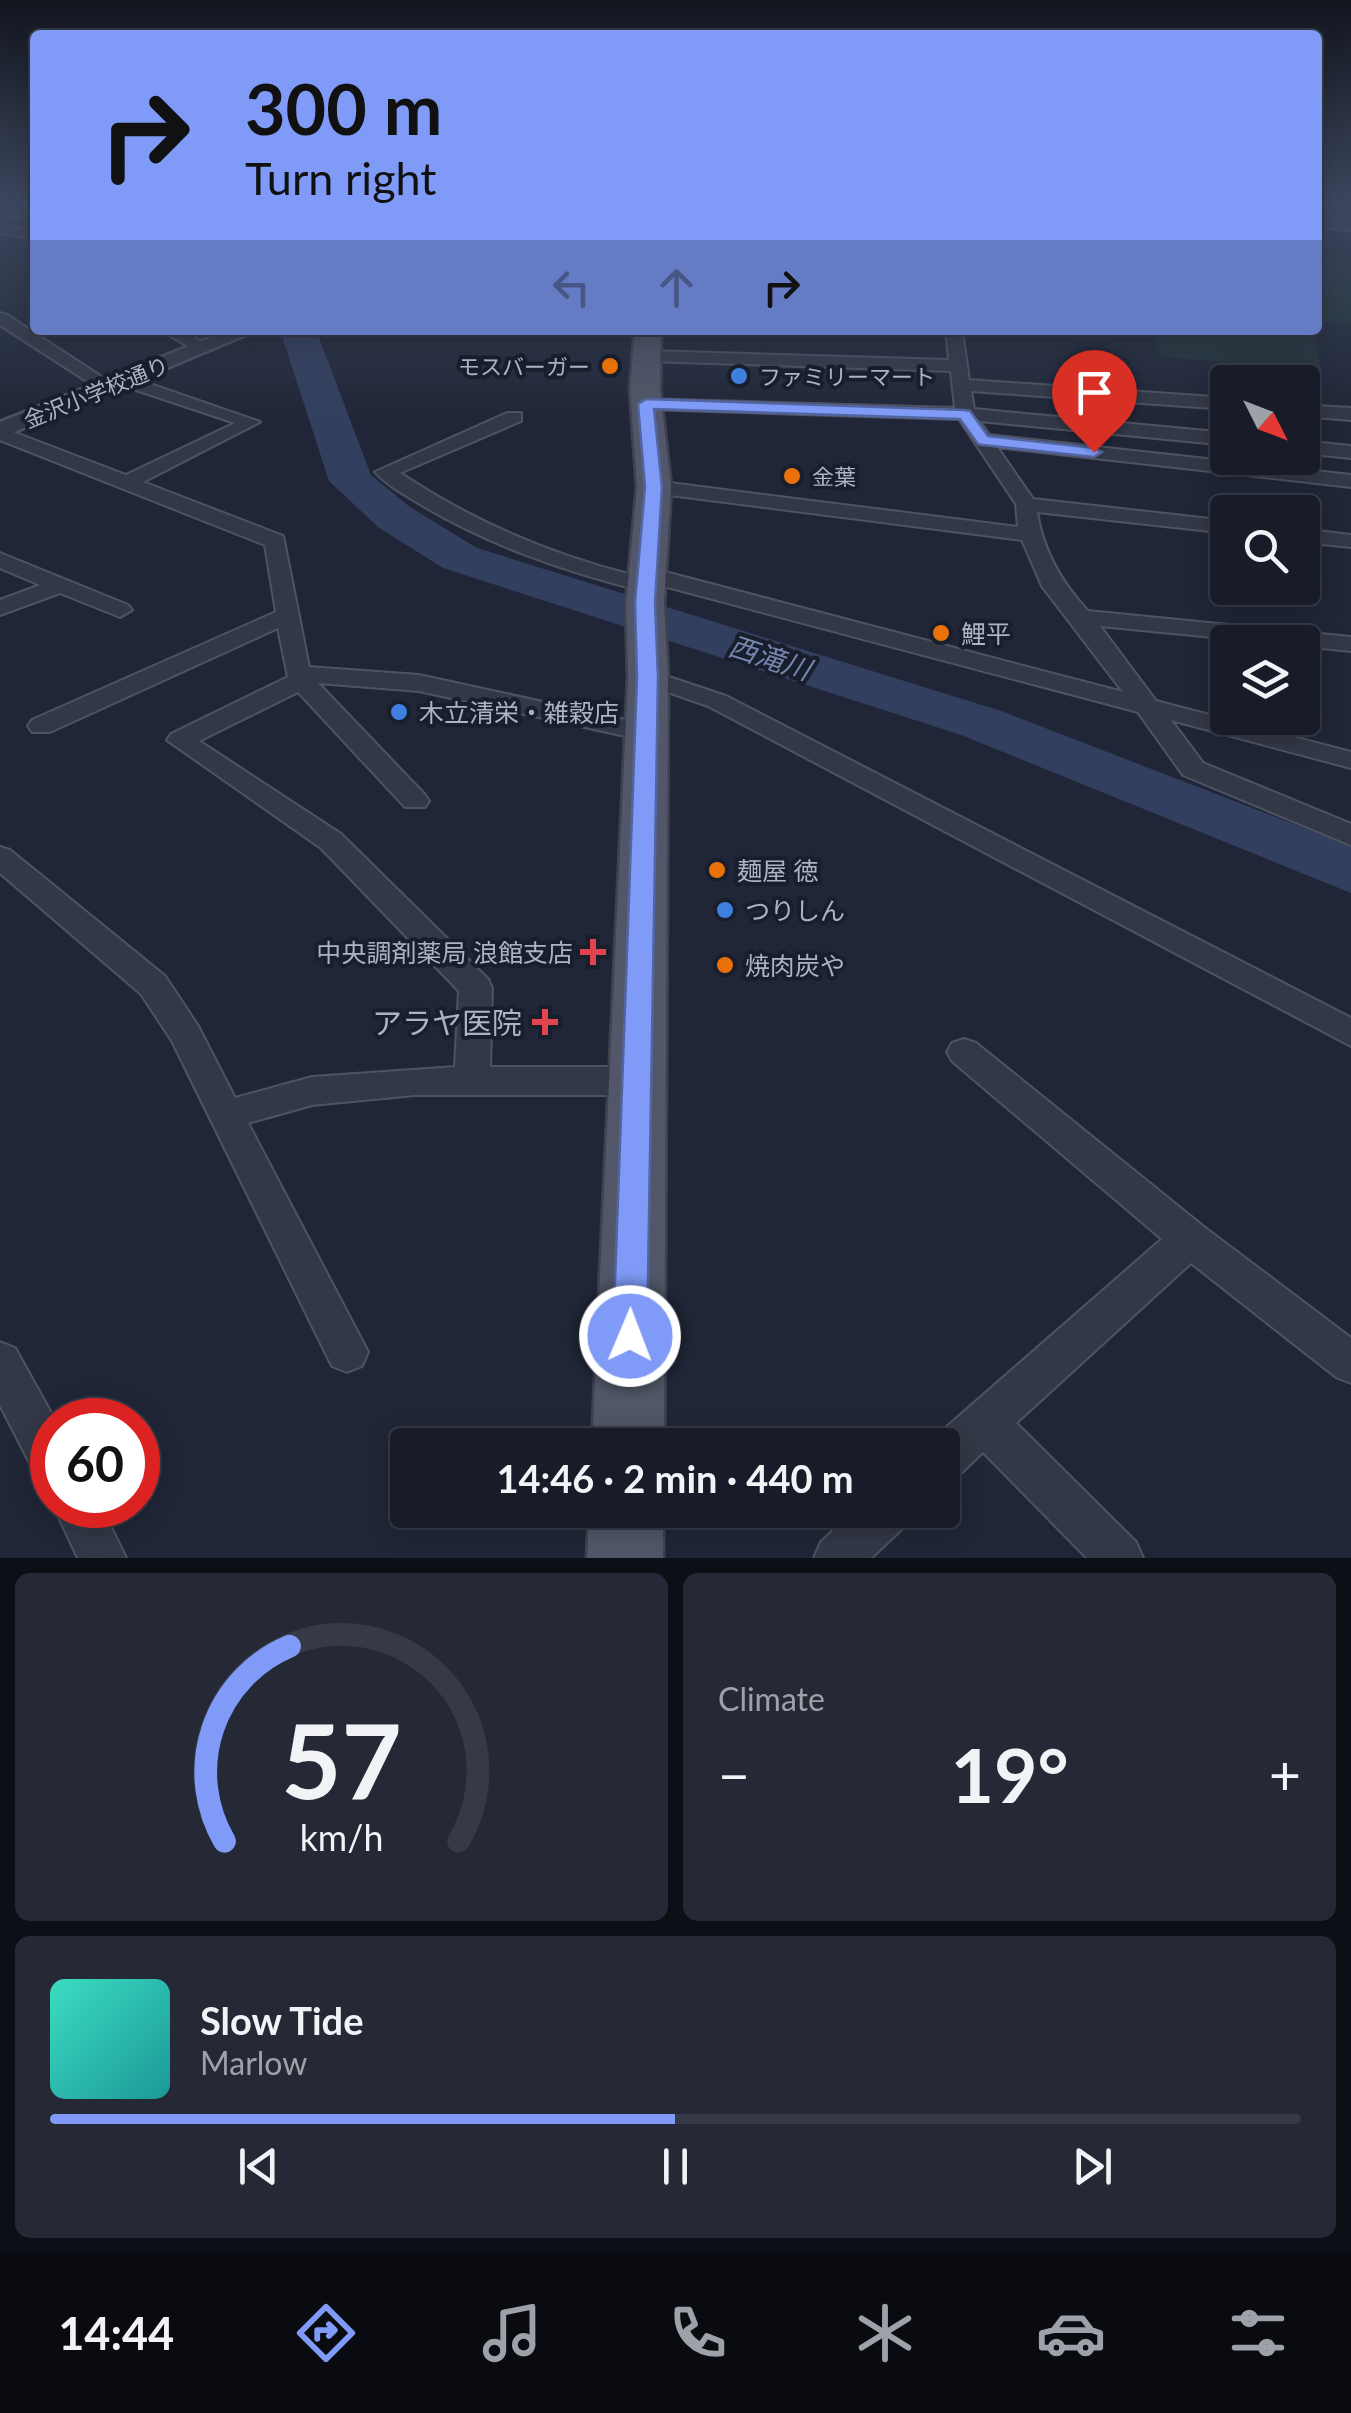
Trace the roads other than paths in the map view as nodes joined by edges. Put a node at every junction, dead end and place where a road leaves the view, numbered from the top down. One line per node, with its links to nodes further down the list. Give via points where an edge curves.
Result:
1 (1, 318): 2 (street)
2 (30, 334)
3 (31, 335): 10 (street)
4 (178, 335): 8 (street)
5 (235, 335): 8 (street, 金沢小学校通り)
6 (955, 335): 9 (street)
7 (648, 343): 9 (street); 12 (main road)
8 (203, 348): 10 (street, 金沢小学校通り)
9 (960, 376): 11 (street); 14 (street)
10 (116, 383): 17 (street, 金沢小学校通り); 23 (street, via 251,422)
11 (1210, 402)
12 (646, 404): 14 (street); 24 (main road)
13 (1320, 411): 15 (street)
14 (964, 414): 18 (street); 19 (street)
15 (1351, 414)
16 (514, 417): 35 (street, via 384,472 422,499 558,564)
17 (0, 432): 23 (street)
18 (1210, 437)
19 (983, 440): 22 (street); 25 (street)
20 (1320, 448): 21 (street)
21 (1351, 452)
22 (1351, 482)
23 (126, 483): 34 (street, via 275,541)
24 (654, 487): 27 (street); 35 (main road)
25 (1026, 504): 26 (street); 27 (street)
26 (1210, 525)
27 (1030, 535): 36 (street, via 1053,586)
28 (1320, 538): 29 (street)
29 (1351, 541)
30 (0, 560): 31 (street)
31 (61, 585): 32 (street); 33 (street)
32 (0, 608)
33 (120, 610)
34 (288, 615): 38 (street); 40 (street)
35 (646, 616): 39 (street); 41 (main road); 46 (street, via 717,701)
36 (1081, 617): 37 (street); 39 (street)
37 (1351, 644)
38 (300, 677): 41 (street, via 420,682); 43 (street); 48 (street, via 180,740 331,841 476,988)
39 (1145, 708): 42 (street); 44 (street, via 1193,769)
40 (41, 726)
41 (644, 732): 49 (main road)
42 (1351, 760)
43 (415, 801)
44 (1351, 835)
45 (0, 857): 50 (street, via 153,985)
46 (1351, 1033)
47 (964, 1052): 51 (street)
48 (472, 1079): 49 (street); 50 (street, via 312,1091)
49 (636, 1081): 57 (main road)
50 (226, 1115): 52 (street)
51 (1190, 1239): 53 (street); 56 (street)
52 (347, 1352)
53 (1351, 1363)
54 (3, 1375): 55 (street)
55 (30, 1421)
56 (984, 1422): 58 (street); 65 (street)
57 (628, 1428)
58 (960, 1444)
59 (88, 1528): 62 (street)
60 (626, 1528): 63 (main road)
61 (869, 1528): 64 (street)
62 (103, 1558)
63 (625, 1558)
64 (837, 1558)
65 (1120, 1558)

